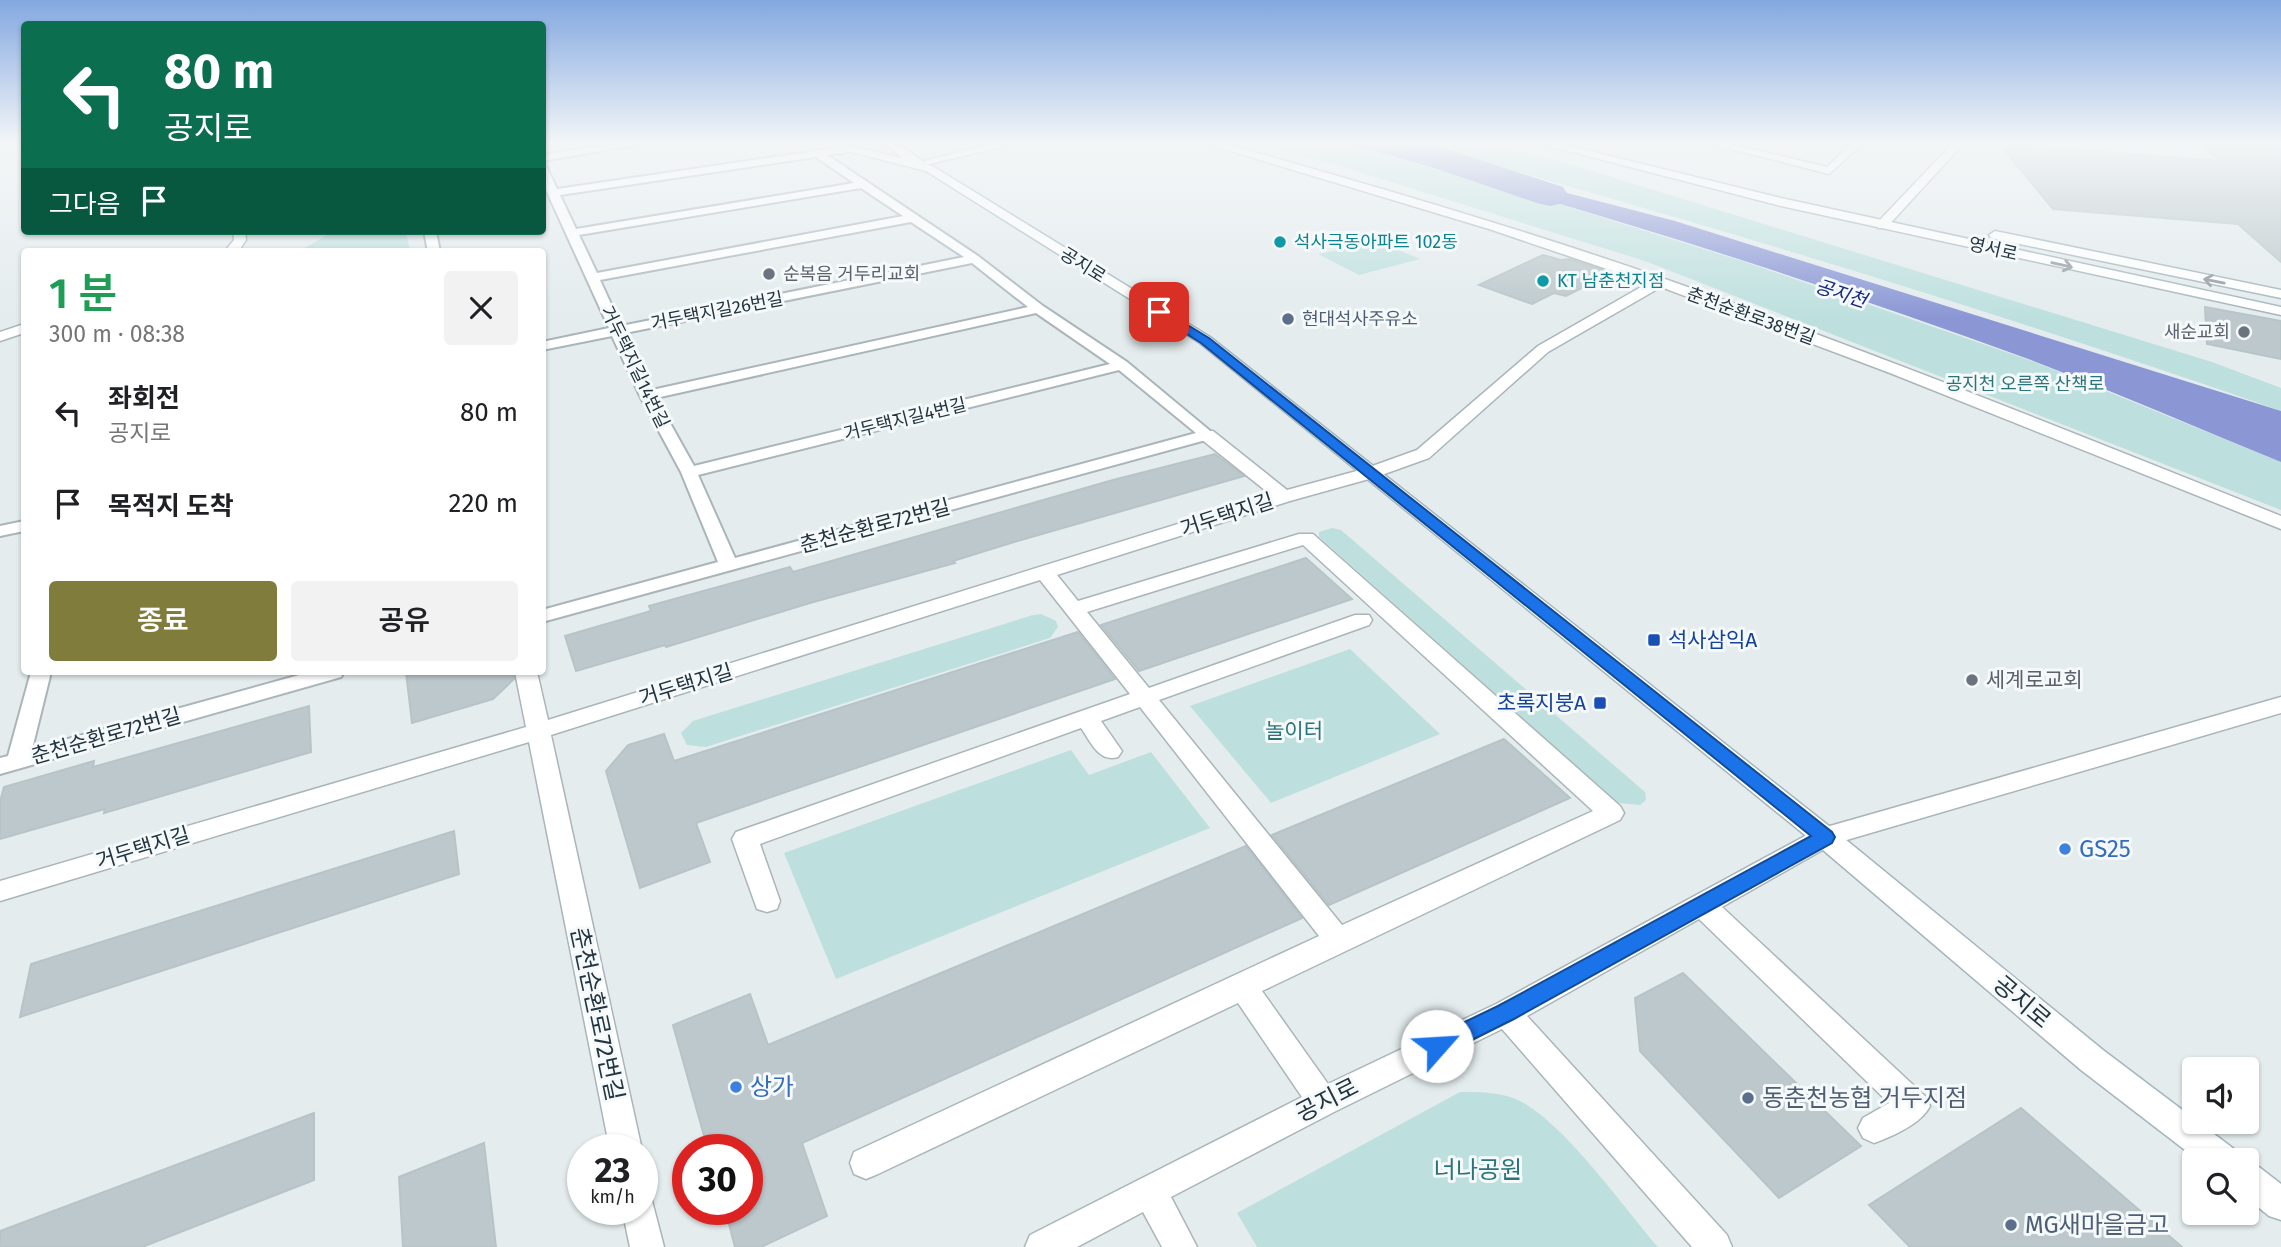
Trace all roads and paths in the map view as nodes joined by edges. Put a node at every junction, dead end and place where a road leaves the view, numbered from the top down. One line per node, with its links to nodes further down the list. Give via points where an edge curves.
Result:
1 (558, 201): 12 (lane, 거두택지길14번길)
2 (764, 201): 12 (lane)
3 (886, 201): 10 (lane)
4 (981, 201): 29 (street, 공지로, via 1205,341)
5 (1409, 201): 17 (street, 춘천순환로38번길)
6 (1780, 201): 11 (street, 영서로)
7 (1836, 201): 9 (street, 영서로)
8 (1904, 201): 9 (street)
9 (1892, 214): 11 (street); 13 (street, 영서로)
10 (912, 218): 15 (lane); 16 (lane)
11 (1882, 225): 14 (street, 영서로)
12 (572, 233): 16 (lane, 거두택지길14번길)
13 (2039, 244): 14 (street, via 2010,246); 18 (street, 영서로, one-way to 13)
14 (2020, 256): 20 (street, 영서로, one-way to 20)
15 (974, 259): 19 (lane); 22 (lane, 거두택지길26번길)
16 (591, 278): 22 (lane, 거두택지길14번길)
17 (1660, 282): 29 (street, via 1543,349 1423,454); 31 (street, 춘천순환로38번길, via 1961,393)
18 (2281, 294)
19 (1038, 309): 25 (lane); 26 (lane)
20 (2281, 311)
21 (21, 329): 23 (street)
22 (618, 331): 24 (lane, 거두택지길26번길); 26 (lane, 거두택지길14번길)
23 (0, 337)
24 (546, 345)
25 (1122, 365): 27 (lane); 28 (lane, 거두택지길4번길)
26 (647, 396): 28 (lane, 거두택지길14번길)
27 (1207, 435): 30 (street); 34 (lane, 춘천순환로72번길)
28 (689, 472): 34 (lane, 거두택지길14번길)
29 (1370, 473): 30 (street, 거두택지길); 49 (street, 공지로)
30 (1284, 497): 35 (street, 거두택지길)
31 (2281, 523)
32 (21, 527): 33 (lane)
33 (0, 531)
34 (729, 566): 37 (lane, 춘천순환로72번길)
35 (1045, 573): 36 (street); 46 (street, 거두택지길)
36 (1074, 609): 43 (street); 53 (street, via 1306,538 1611,813)
37 (546, 616)
38 (1362, 620): 43 (street)
39 (40, 675): 48 (lane)
40 (313, 675): 42 (lane, 춘천순환로72번길)
41 (527, 675): 46 (street, 춘천순환로72번길)
42 (277, 680): 48 (lane, 춘천순환로72번길)
43 (1144, 697): 45 (street); 53 (street)
44 (2281, 705): 49 (street, 공지로)
45 (1086, 718): 47 (street); 51 (street, via 745,839)
46 (538, 731): 50 (street, 거두택지길); 58 (street, 춘천순환로72번길)
47 (1110, 751)
48 (9, 763)
49 (1825, 837): 52 (street, 공지로); 59 (street, 공지로, via 2092,1060)
50 (0, 891)
51 (766, 901)
52 (1702, 905): 55 (street, 공지로); 57 (street, via 1914,1105)
53 (1338, 940): 54 (street)
54 (1243, 987): 56 (street); 60 (street)
55 (1506, 1013): 56 (street, 공지로); 68 (street)
56 (1323, 1102): 62 (street, 공지로)
57 (1874, 1128)
58 (623, 1134)
59 (2207, 1148)
60 (866, 1163)
61 (2259, 1187): 63 (street)
62 (1150, 1191): 66 (street, 공지로); 67 (street)
63 (2281, 1204)
64 (642, 1225): 65 (street)
65 (647, 1247)
66 (1042, 1247)
67 (1180, 1247)
68 (1715, 1247)

